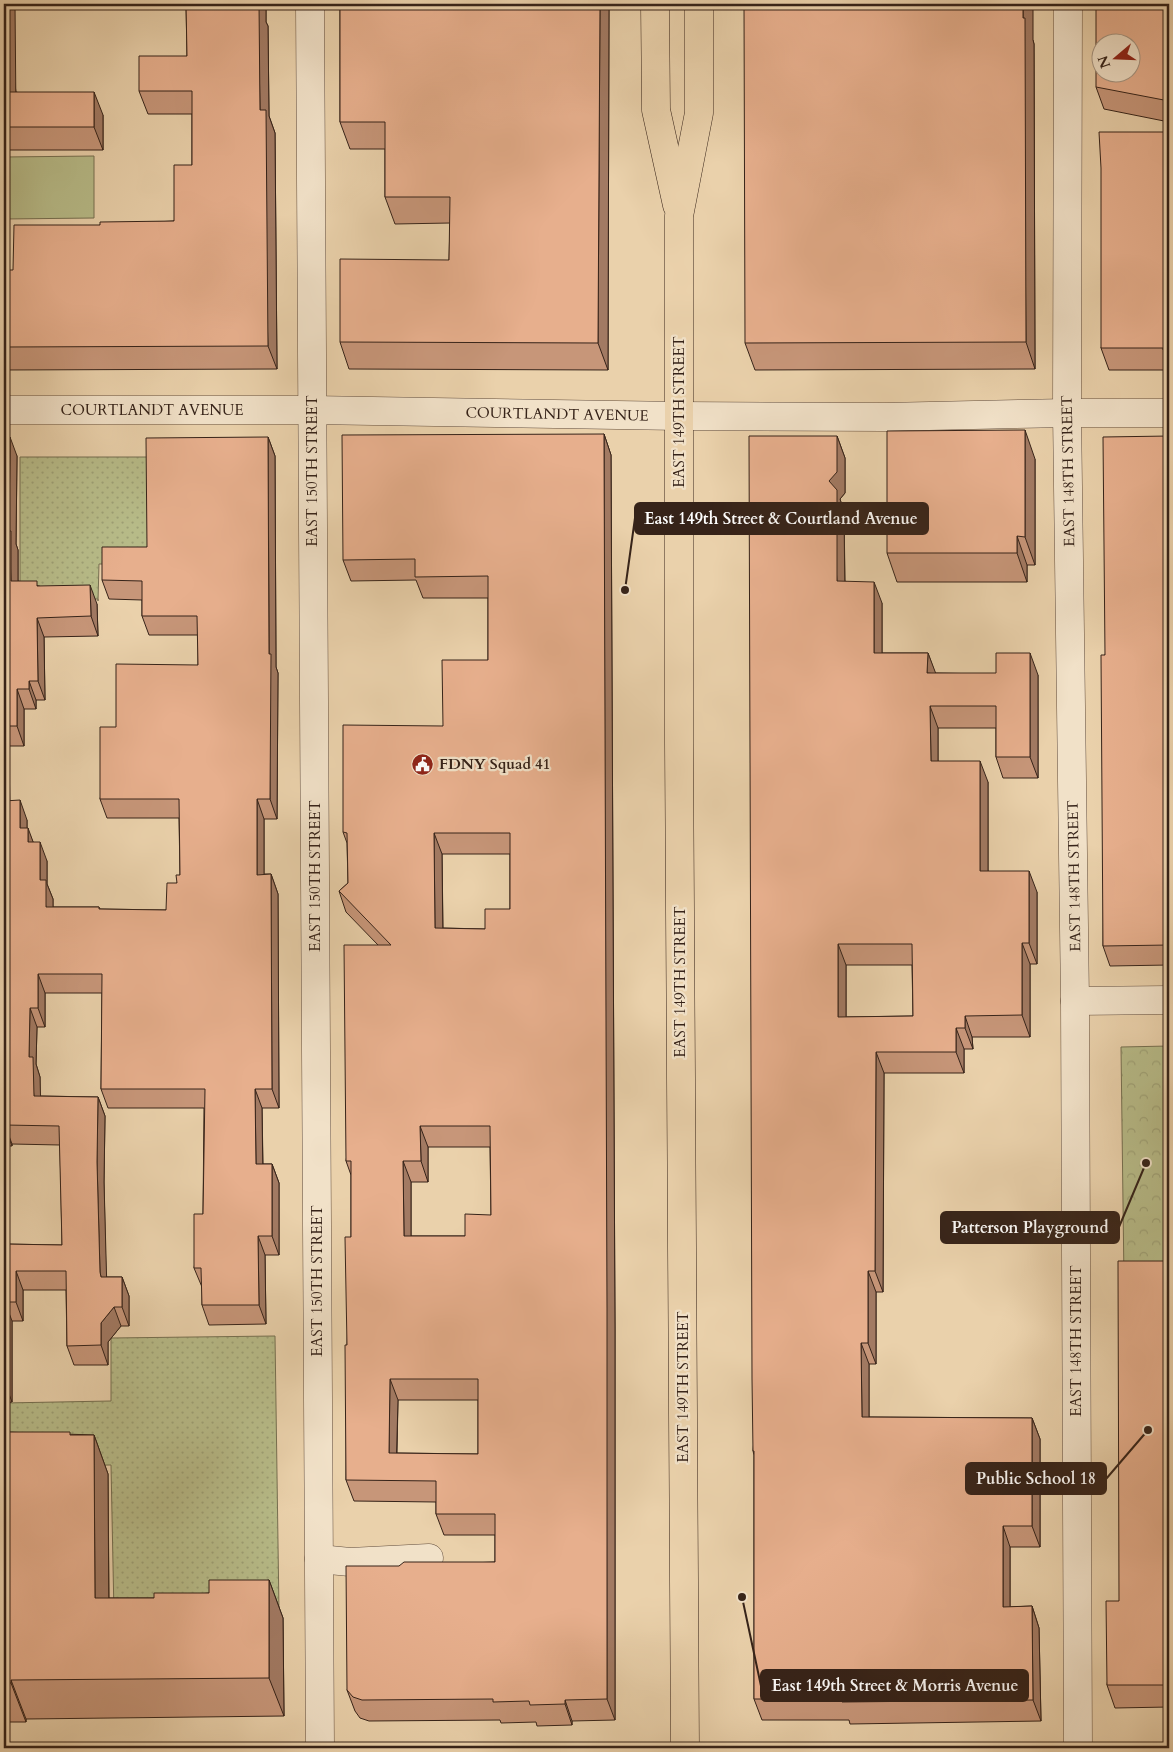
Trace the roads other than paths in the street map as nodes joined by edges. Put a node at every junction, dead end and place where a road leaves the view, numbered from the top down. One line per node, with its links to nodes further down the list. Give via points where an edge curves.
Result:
1 (310, 4): 7 (street, EAST 150TH STREET)
2 (655, 4): 5 (main road, EAST 149TH STREET, via 656,110)
3 (699, 4): 5 (main road, EAST 149TH STREET, via 699,113)
4 (1068, 4): 8 (street, EAST 148TH STREET)
5 (679, 216): 10 (main road, EAST 149TH STREET)
6 (4, 410): 7 (street, COURTLANDT AVENUE)
7 (312, 410): 10 (street, COURTLANDT AVENUE); 14 (street, EAST 150TH STREET)
8 (1067, 413): 9 (street, COURTLANDT AVENUE); 10 (street, COURTLANDT AVENUE, via 886,417); 12 (street, EAST 148TH STREET)
9 (1169, 413)
10 (679, 416): 16 (main road, EAST 149TH STREET)
11 (1169, 1000): 12 (street)
12 (1076, 1001): 17 (street, EAST 148TH STREET)
13 (430, 1558): 14 (street, via 350,1562)
14 (319, 1559): 15 (street, EAST 150TH STREET)
15 (320, 1748)
16 (685, 1748)
17 (1078, 1748)

